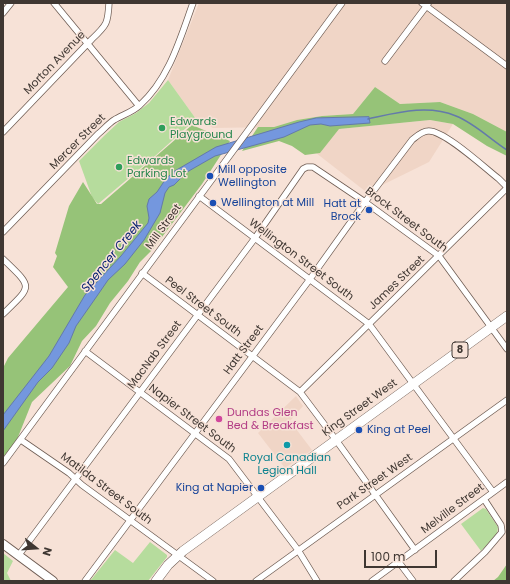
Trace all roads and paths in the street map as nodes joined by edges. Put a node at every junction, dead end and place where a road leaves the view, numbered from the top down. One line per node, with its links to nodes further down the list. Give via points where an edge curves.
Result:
1 (11, 3): 7 (street)
2 (54, 3): 8 (street)
3 (109, 3): 8 (street, Morton Avenue, via 105,27)
4 (193, 3): 11 (street, Mercer Street, via 161,81)
5 (342, 3): 15 (street, Mill Street)
6 (426, 4): 9 (street); 10 (street)
7 (3, 13)
8 (88, 43): 11 (street); 12 (street, Morton Avenue)
9 (385, 61)
10 (507, 66)
11 (139, 106): 17 (street, Mercer Street, via 113,121 98,134)
12 (3, 132)
13 (307, 166): 16 (street, Brock Street South, via 313,167); 18 (street, MacNab Street)
14 (507, 187): 16 (street, Hatt Street, via 441,134 429,130 412,140); 19 (street, James Street)
15 (199, 196): 18 (street, Wellington Street South); 21 (street, Mill Street)
16 (366, 202): 19 (street, Brock Street South); 22 (street, Hatt Street)
17 (3, 232)
18 (255, 238): 22 (street, Wellington Street South); 24 (street, MacNab Street)
19 (439, 256): 26 (street, James Street); 27 (street, Brock Street South)
20 (3, 259): 23 (street, via 26,282 24,293)
21 (142, 273): 24 (street, Peel Street South); 29 (street, Mill Street)
22 (310, 279): 26 (street, Wellington Street South); 30 (street, Hatt Street)
23 (3, 314)
24 (197, 315): 30 (street, Peel Street South); 32 (street, MacNab Street)
25 (507, 316): 27 (main road, King Street West / 8)
26 (369, 324): 31 (street, Wellington Street South); 33 (street, James Street)
27 (492, 327): 28 (street, Brock Street South); 31 (main road, King Street West / 8)
28 (507, 349)
29 (85, 351): 32 (street, Napier Street South); 37 (street, Mill Street)
30 (252, 356): 33 (street, Peel Street South); 35 (street, Hatt Street)
31 (414, 384): 36 (street, Wellington Street South); 38 (main road, King Street West / 8)
32 (140, 392): 35 (street, Napier Street South); 40 (street, MacNab Street)
33 (300, 392): 38 (street, Peel Street South)
34 (507, 400): 36 (street, Park Street West)
35 (194, 434): 44 (street, Napier Street South, via 229,459); 46 (street, Hatt Street)
36 (454, 439): 42 (street, Wellington Street South); 43 (street, Park Street West)
37 (20, 440): 39 (street, Mill Street); 40 (street, Matilda Street South)
38 (336, 440): 43 (street, Peel Street South); 44 (main road, King Street West / 8)
39 (3, 463)
40 (76, 479): 46 (street, Matilda Street South); 51 (street, MacNab Street)
41 (507, 482): 42 (street, Melville Street)
42 (493, 492): 45 (street, Melville Street)
43 (375, 495): 48 (street, Park Street West); 49 (street, Peel Street South)
44 (258, 497): 48 (street, Napier Street South); 50 (main road, King Street West / 8)
45 (484, 499): 49 (street, Melville Street); 61 (street, via 501,525 502,532)
46 (130, 520): 50 (street, Matilda Street South); 54 (street, Hatt Street)
47 (3, 544): 51 (street)
48 (298, 550): 57 (street, Park Street West); 58 (street, Napier Street South)
49 (415, 550): 52 (street, Melville Street)
50 (178, 555): 55 (main road, King Street West / 8); 56 (street, Matilda Street South)
51 (18, 556): 53 (street)
52 (398, 561): 59 (street, Melville Street); 60 (street)
53 (53, 581)
54 (85, 581)
55 (156, 581)
56 (212, 581)
57 (256, 581)
58 (317, 581)
59 (372, 581)
60 (413, 581)
61 (454, 581)

